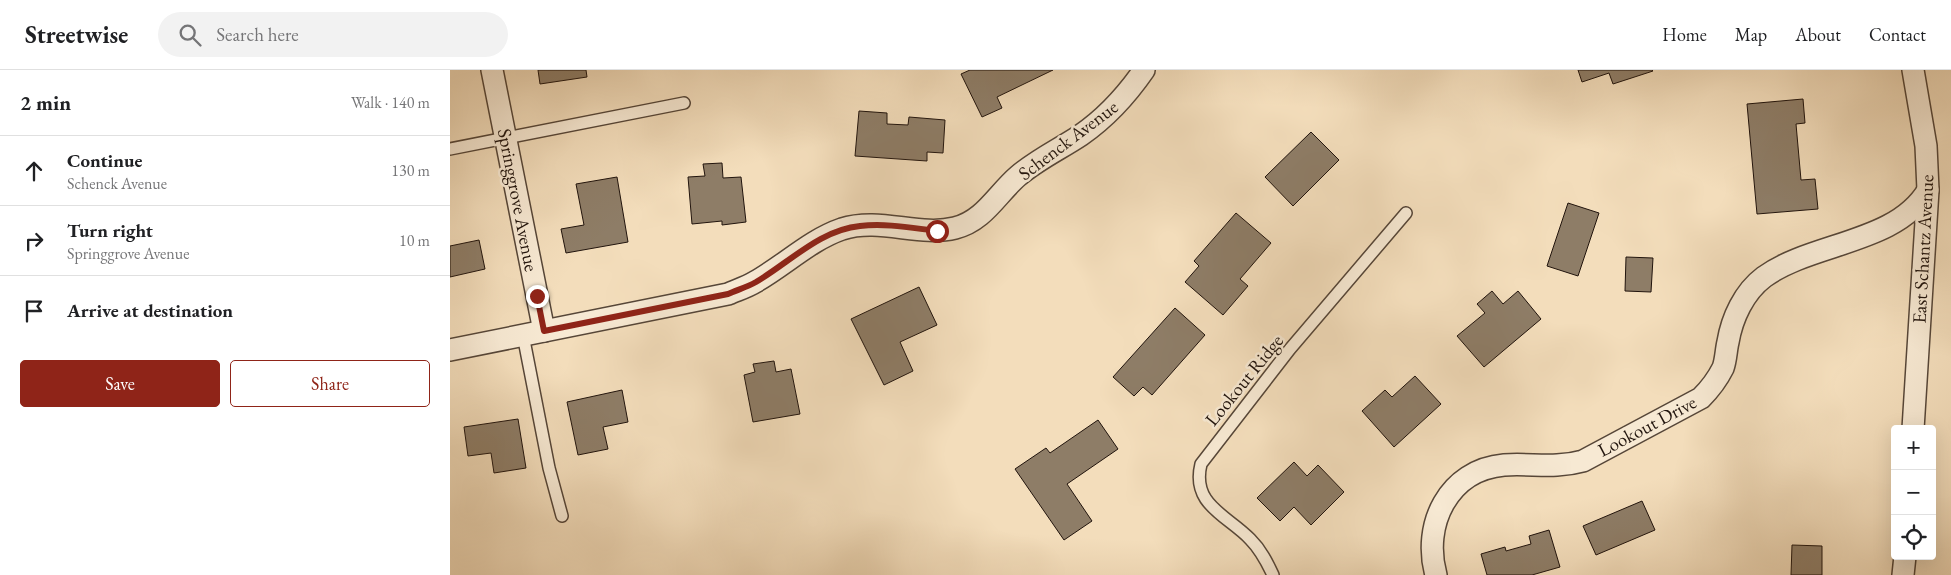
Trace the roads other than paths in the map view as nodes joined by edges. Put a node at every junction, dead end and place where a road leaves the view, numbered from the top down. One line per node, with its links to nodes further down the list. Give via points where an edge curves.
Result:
1 (492, 70): 5 (street, Springgrove Avenue)
2 (1144, 70): 9 (street, Schenck Avenue, via 1126,96 1103,118 1016,177 978,218 963,225 937,231 891,225 842,229 817,240 755,282 728,294)
3 (1913, 70): 7 (street, East Schantz Avenue, via 1926,146)
4 (684, 103): 5 (lane)
5 (505, 139): 6 (lane); 9 (street, Springgrove Avenue)
6 (450, 149)
7 (1928, 190): 11 (street, East Schantz Avenue); 16 (street, Lookout Drive, via 1901,219 1782,265 1762,278 1748,292 1735,316 1724,366 1715,383 1700,398 1583,461 1556,466 1488,468 1461,483 1441,506 1432,532)
8 (1406, 214): 14 (lane, Lookout Ridge, via 1290,349 1201,464 1200,491 1216,510 1250,539 1264,556)
9 (534, 333): 10 (street, Schenck Avenue); 12 (lane, via 549,468)
10 (450, 350)
11 (1913, 425)
12 (562, 516)
13 (1905, 560): 17 (street)
14 (1273, 575)
15 (1426, 575): 16 (street, Lookout Drive)
16 (1435, 575)
17 (1903, 575)

